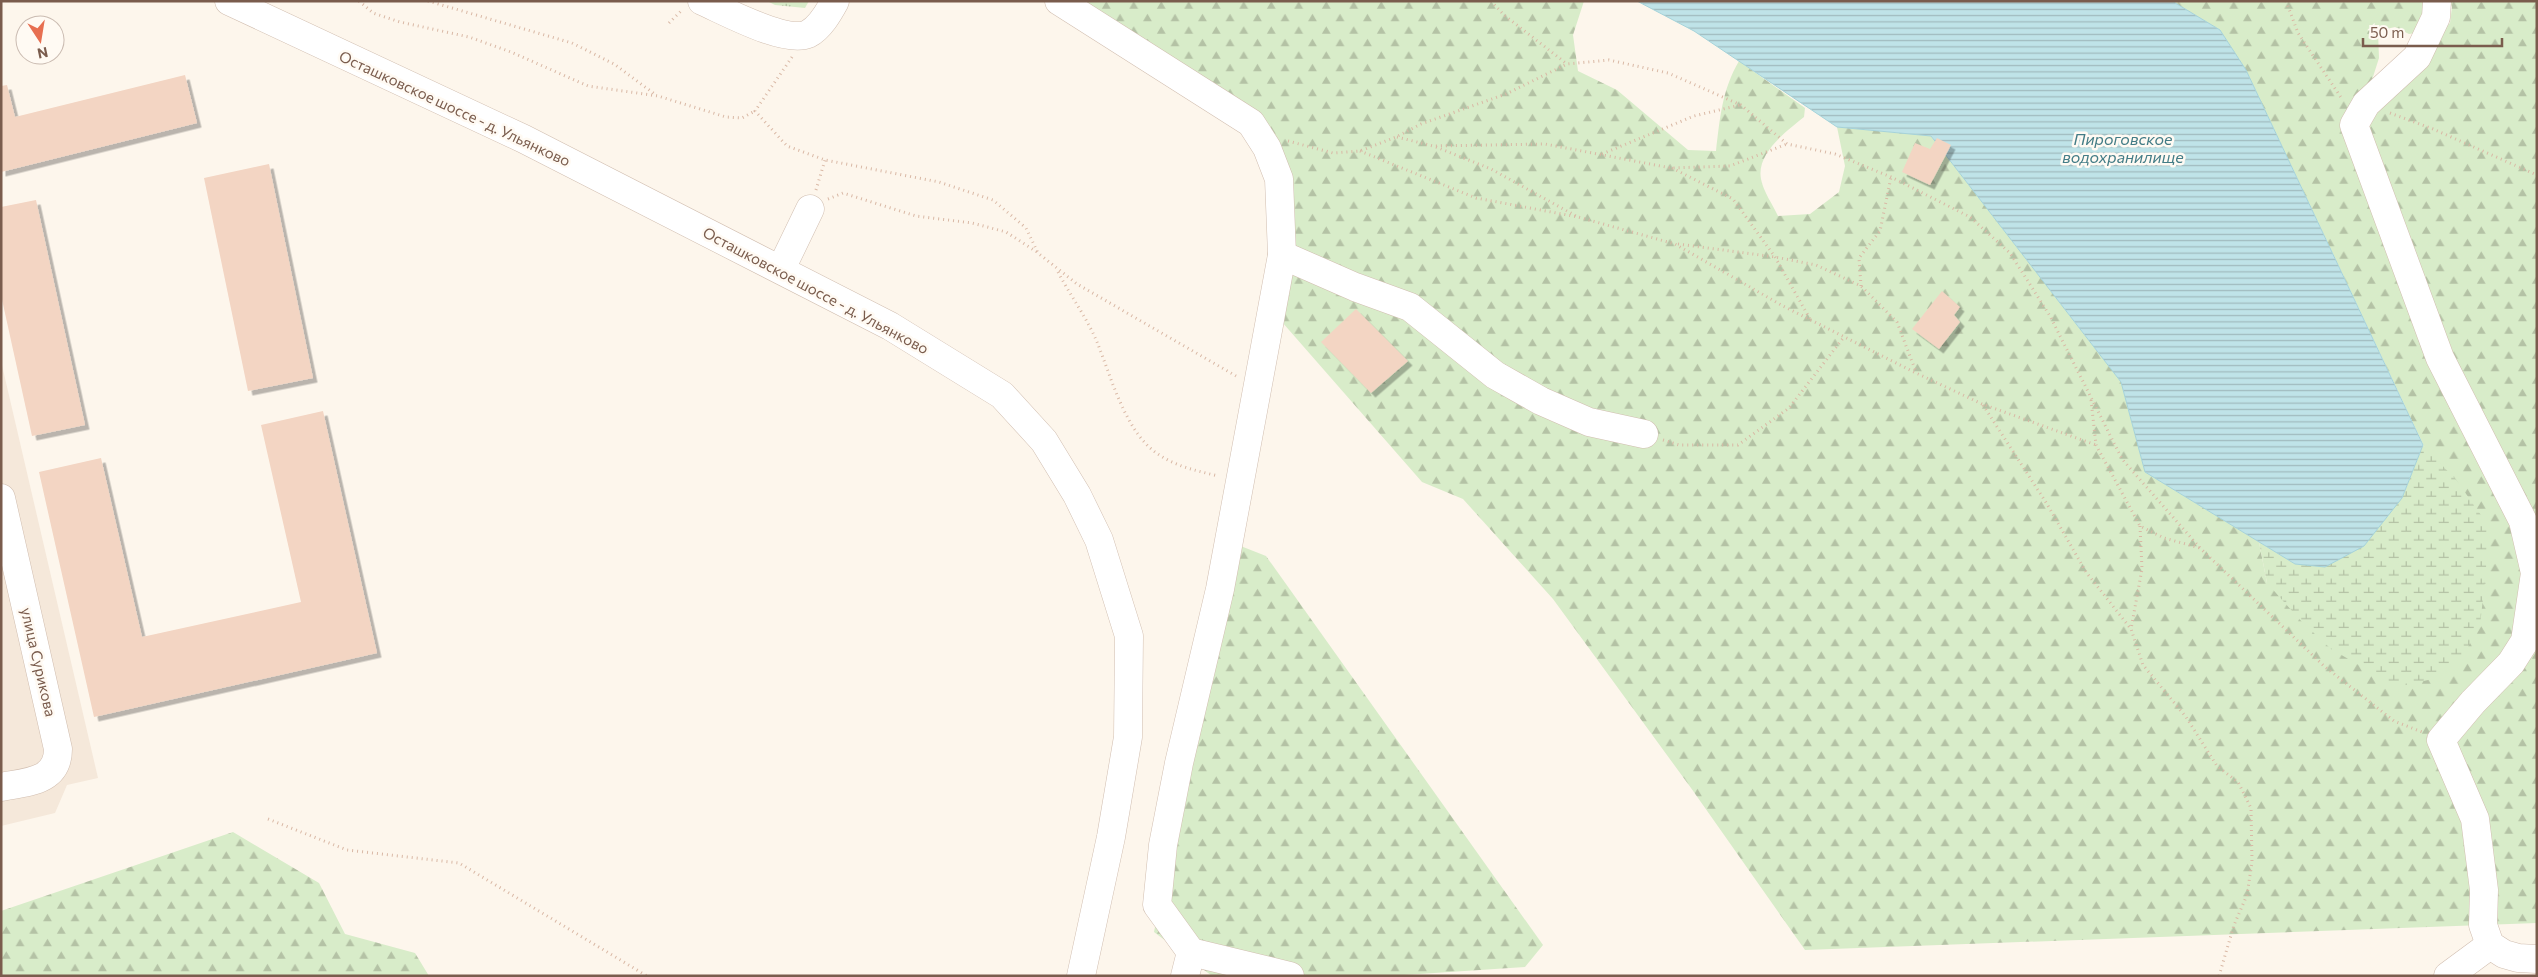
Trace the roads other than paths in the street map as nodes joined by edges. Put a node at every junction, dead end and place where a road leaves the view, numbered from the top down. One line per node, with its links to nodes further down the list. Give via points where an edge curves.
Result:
1 (229, 1): 8 (street, Осташковское шоссе - д. Ульянково, via 524,139)
2 (835, 1): 5 (street, via 808,34 788,36)
3 (1060, 1): 7 (street, via 1251,123 1267,148 1279,179)
4 (2438, 1): 12 (street, via 2436,16 2417,57 2360,114 2440,358 2523,521 2535,573 2525,641 2511,663 2441,740 2475,819 2484,890 2483,925)
5 (693, 5)
6 (810, 210): 8 (street)
7 (1282, 254): 9 (street, via 1355,287 1410,307 1496,375 1541,401 1589,422); 14 (street, via 1220,589 1163,844 1157,905)
8 (781, 269): 15 (street, Осташковское шоссе - д. Ульянково, via 890,326 1002,395 1044,441 1077,495 1099,540 1129,636 1128,737 1111,837)
9 (1644, 434)
10 (1, 498): 11 (street, улица Сурикова, via 58,749 58,762 51,773 38,779)
11 (1, 788)
12 (2490, 944): 13 (street, via 2504,954); 17 (street)
13 (2537, 959)
14 (1188, 964): 16 (street)
15 (1081, 976)
16 (1290, 976)
17 (2448, 976)

